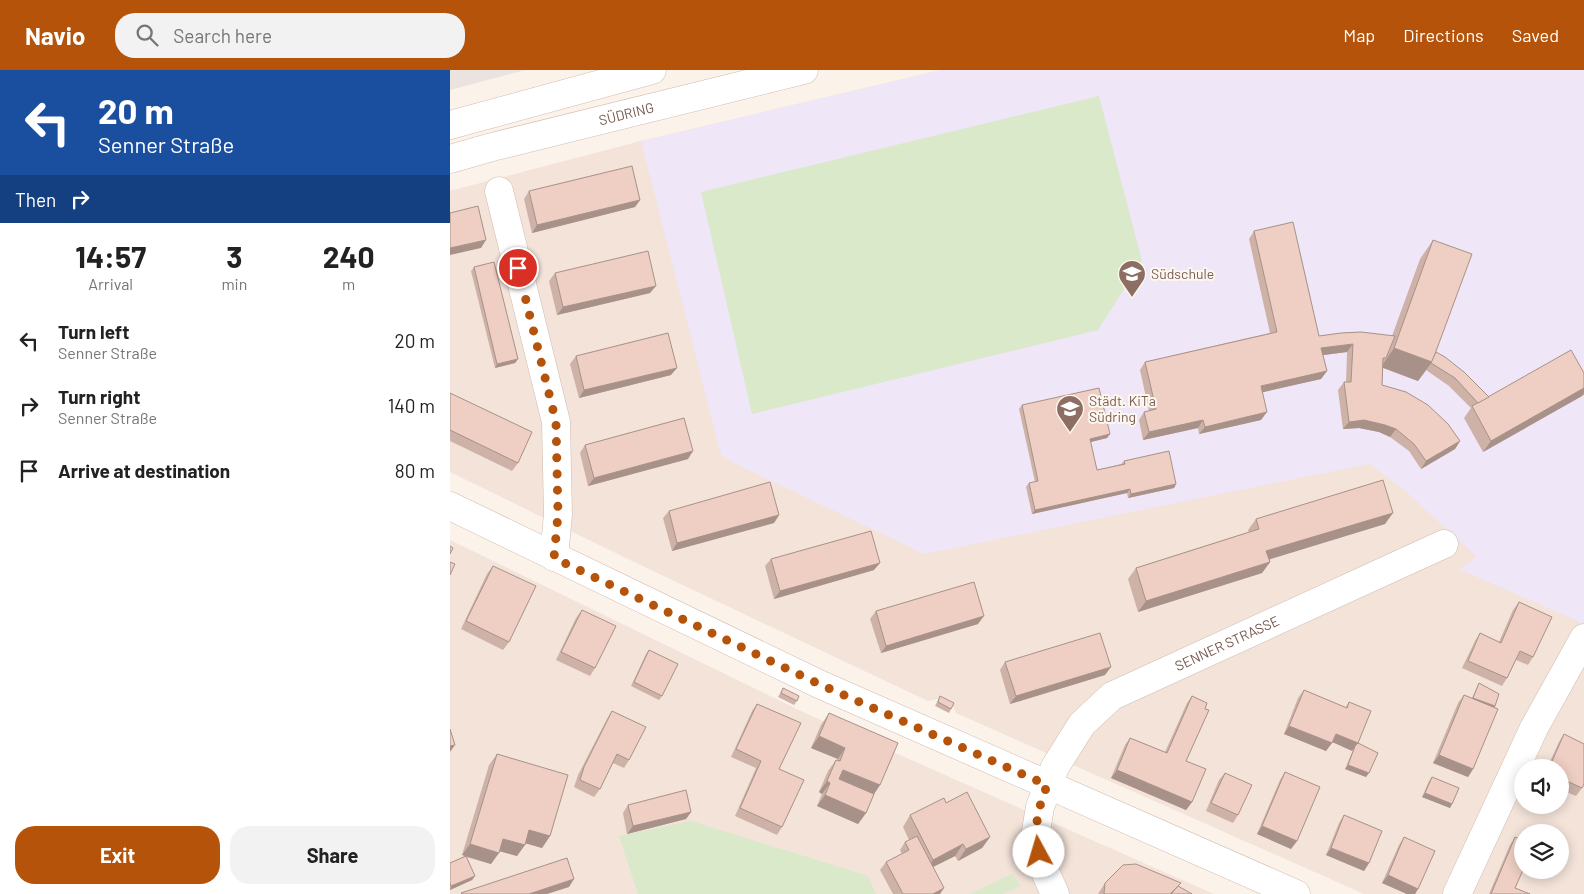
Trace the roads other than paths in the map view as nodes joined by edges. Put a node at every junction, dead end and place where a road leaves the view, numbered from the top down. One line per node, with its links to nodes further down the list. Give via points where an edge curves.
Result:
1 (652, 70): 3 (street)
2 (804, 70): 4 (street, SÜDRING)
3 (450, 125)
4 (450, 159)
5 (499, 191): 8 (street, via 556,422 558,514)
6 (450, 506): 8 (street)
7 (1444, 544): 10 (street, SENNER STRASSE, via 1112,696 1082,724)
8 (554, 558): 10 (street, via 819,684)
9 (1584, 638): 13 (street, via 1534,728)
10 (1047, 785): 11 (street, SENNER STRASSE, via 1034,837); 12 (street)
11 (1055, 894)
12 (1296, 894)
13 (1457, 894)

